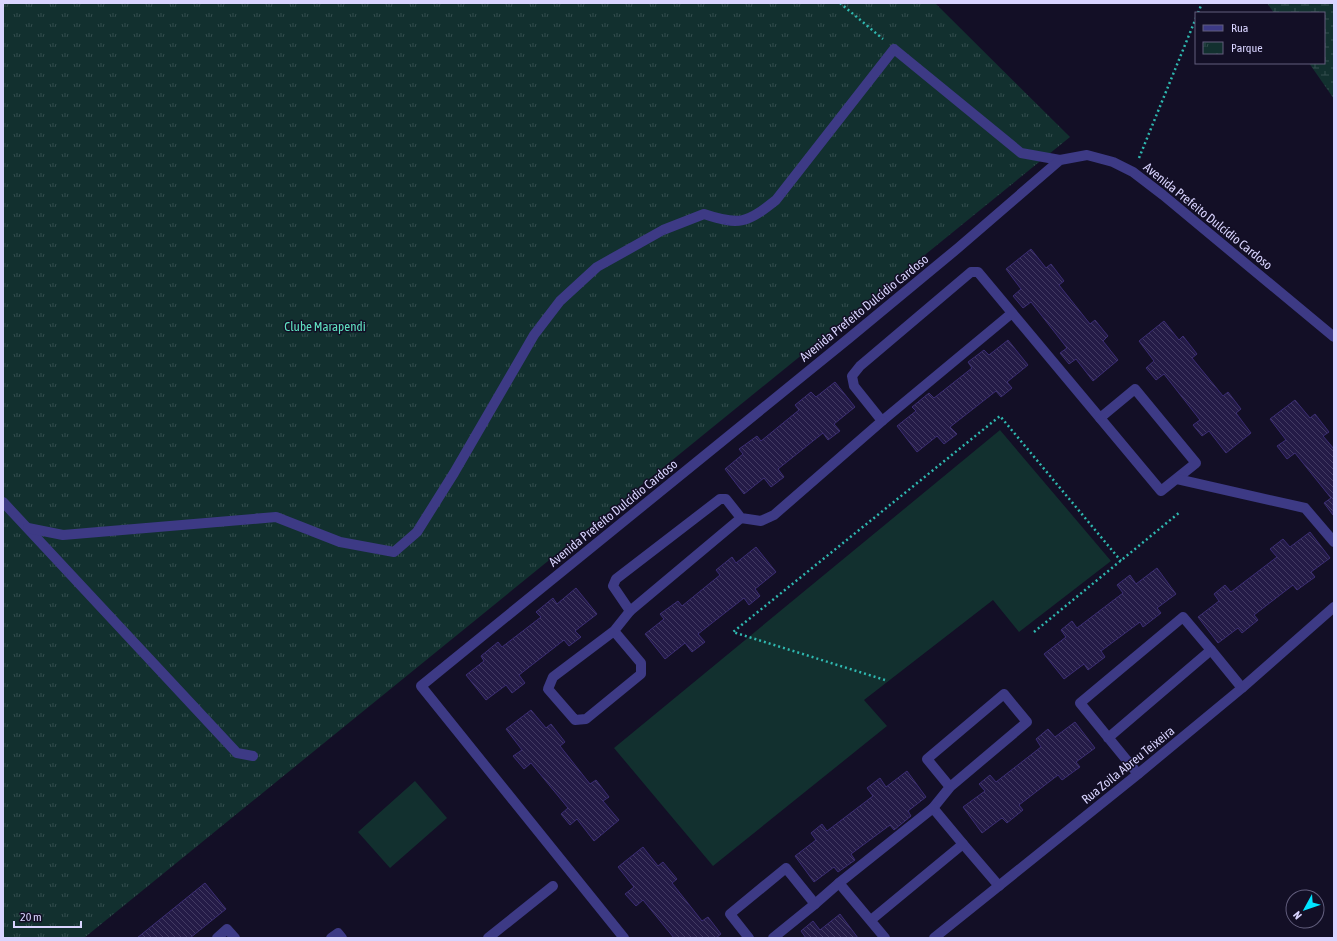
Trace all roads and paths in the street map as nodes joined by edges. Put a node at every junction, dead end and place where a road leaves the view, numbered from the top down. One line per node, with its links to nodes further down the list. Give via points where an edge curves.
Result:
1 (840, 3): 3 (path)
2 (1195, 20): 5 (path)
3 (894, 49): 4 (street, via 1021,153); 14 (street, via 776,200 758,214 741,221 724,221 704,214 664,230 597,267 560,301 534,334 417,532 394,552 340,542 276,517 63,535)
4 (1060, 160): 5 (street, Avenida Prefeito Dulcídio Cardoso, via 1087,155 1113,162); 40 (street, Avenida Prefeito Dulcídio Cardoso, via 854,334 421,686)
5 (1133, 172): 7 (street, Avenida Prefeito Dulcídio Cardoso, via 1163,194)
6 (1012, 313): 8 (street); 9 (street); 9 (street, via 984,277 978,272 971,272 860,366 852,376 854,386)
7 (1334, 337)
8 (1100, 418): 10 (street, via 1161,492); 10 (street, via 1135,390 1196,463)
9 (882, 421): 13 (street, via 774,515 761,521)
10 (1177, 479): 15 (street, via 1305,508)
11 (3, 502): 14 (street)
12 (1180, 512): 16 (path)
13 (741, 518): 18 (street); 18 (street, via 726,499 720,499 616,579 613,586)
14 (28, 528): 25 (street, via 237,753)
15 (1334, 542)
16 (1121, 561): 20 (path); 22 (path, via 1000,416 733,632)
17 (1334, 607): 23 (street, Rua Zoila Abreu Teixeira)
18 (630, 611): 19 (street)
19 (614, 631): 19 (street, via 552,678 548,689 574,720 586,718 641,674 641,663)
20 (1034, 632)
21 (1211, 650): 23 (street); 24 (street); 24 (street, via 1183,617 1080,703)
22 (885, 680)
23 (1242, 688): 26 (street, Rua Zoila Abreu Teixeira)
24 (1108, 738): 26 (street)
25 (253, 756)
26 (1138, 774): 32 (street, Rua Zoila Abreu Teixeira)
27 (950, 787): 27 (street, via 1027,722 1004,694 927,759); 28 (street)
28 (933, 808): 29 (street); 30 (street)
29 (963, 844): 32 (street); 34 (street)
30 (839, 883): 33 (street); 34 (street)
31 (553, 886): 39 (street)
32 (999, 886): 44 (street, Rua Zoila Abreu Teixeira)
33 (815, 904): 41 (street, via 786,868 730,914); 42 (street)
34 (870, 920): 43 (street)
35 (217, 938): 36 (street, via 227,929)
36 (235, 938)
37 (331, 938): 38 (street, via 338,933)
38 (342, 938)
39 (488, 938)
40 (624, 938)
41 (749, 938)
42 (773, 938)
43 (886, 938)
44 (934, 938)

